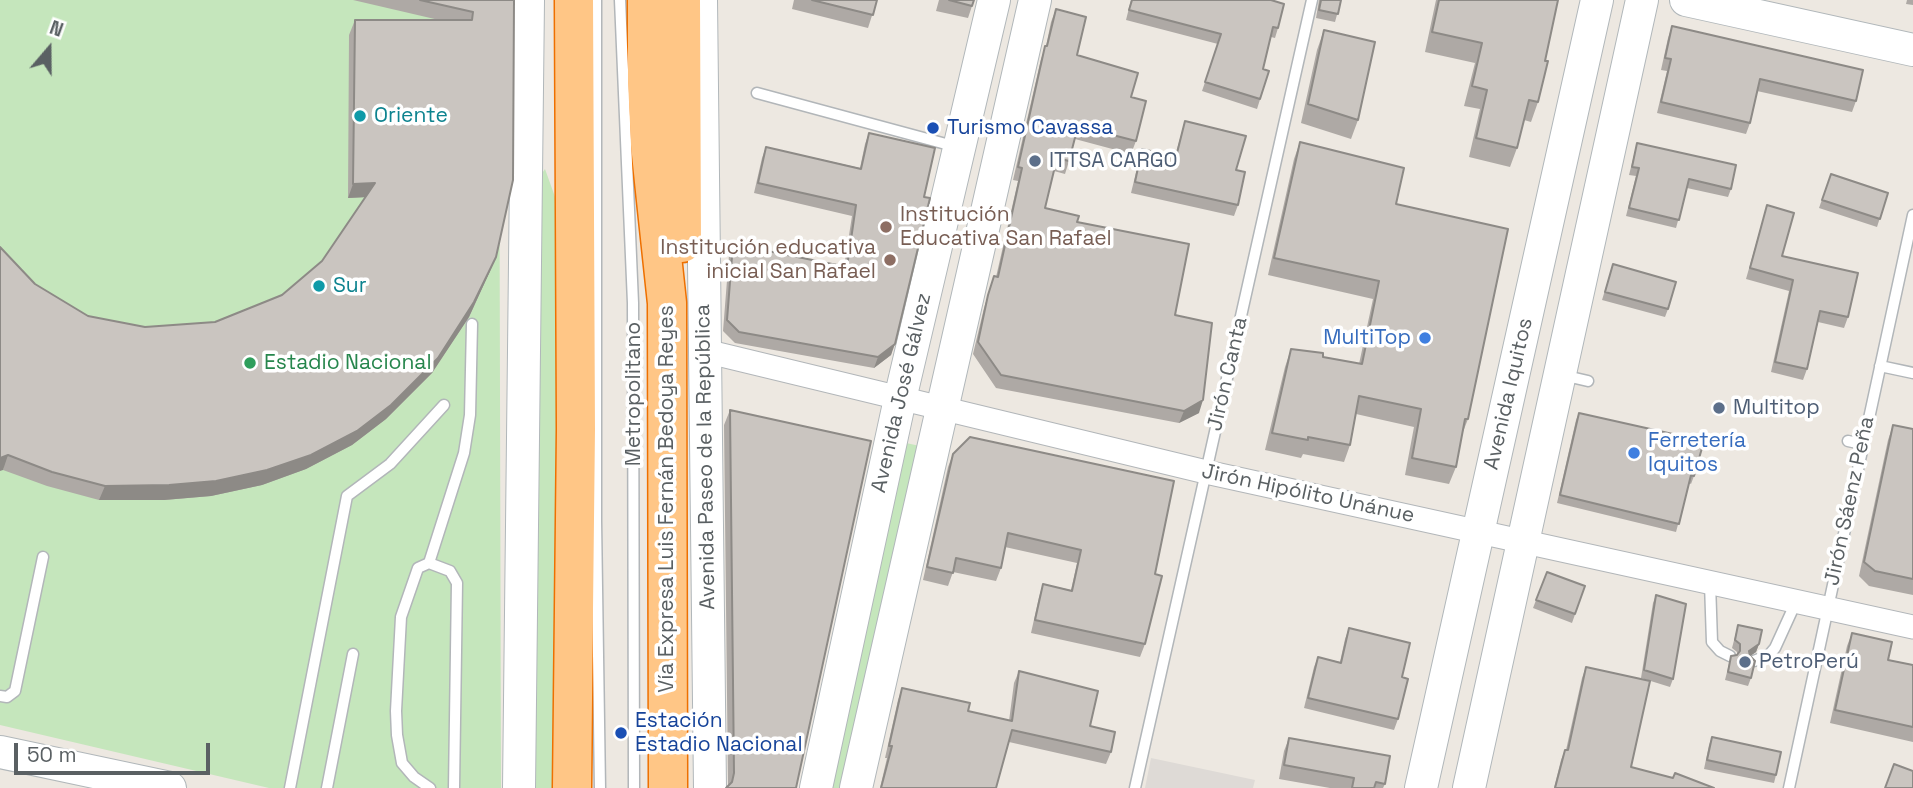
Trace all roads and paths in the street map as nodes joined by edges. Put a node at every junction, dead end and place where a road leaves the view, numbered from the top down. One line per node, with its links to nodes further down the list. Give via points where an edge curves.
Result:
1 (528, 0): 49 (main road)
2 (549, 0): 17 (highway, via 553,96)
3 (574, 0): 17 (highway)
4 (596, 0): 51 (lane, Metropolitano)
5 (620, 0): 52 (lane, Metropolitano, via 633,303)
6 (647, 0): 20 (highway, Vía Expresa Luis Fernán Bedoya Reyes, via 650,144)
7 (681, 0): 20 (highway, via 682,242)
8 (701, 0): 22 (main road, Avenida Paseo de la República)
9 (994, 0): 18 (main road, Avenida José Gálvez)
10 (1034, 0): 27 (main road, Avenida José Gálvez)
11 (1312, 0): 30 (lane, Jirón Canta)
12 (1597, 0): 31 (main road, Avenida Iquitos)
13 (1642, 0): 32 (main road, Avenida Iquitos, via 1574,378)
14 (1686, 0): 15 (main road)
15 (1913, 50)
16 (757, 93): 18 (lane)
17 (575, 148): 50 (highway)
18 (959, 148): 25 (main road, Avenida José Gálvez)
19 (1913, 215): 23 (lane, Jirón Sáenz Peña)
20 (667, 303): 53 (highway, Vía Expresa Luis Fernán Bedoya Reyes)
21 (472, 324): 34 (lane, via 470,415 464,453)
22 (705, 351): 25 (street, Jirón Hipólito Unánue); 54 (main road, Avenida Paseo de la República)
23 (1880, 366): 24 (lane); 29 (lane, Jirón Sáenz Peña)
24 (1913, 373)
25 (900, 398): 27 (street, Jirón Hipólito Unánue); 55 (main road, Avenida José Gálvez)
26 (444, 405): 45 (lane, via 390,464 346,496)
27 (941, 408): 30 (street, Jirón Hipólito Unánue); 56 (main road, Avenida José Gálvez)
28 (1848, 441): 29 (lane)
29 (1863, 444): 37 (lane, Jirón Sáenz Peña)
30 (1206, 472): 31 (street, Jirón Hipólito Unánue); 57 (lane, Jirón Canta)
31 (1478, 532): 32 (street, Jirón Hipólito Unánue); 58 (main road, Avenida Iquitos)
32 (1523, 542): 35 (street, Jirón Hipólito Unánue); 59 (main road, Avenida Iquitos)
33 (43, 557): 42 (lane, via 15,691)
34 (429, 563): 47 (lane, via 418,568 401,617 396,711 402,763); 48 (lane, via 450,572 457,583)
35 (1710, 583): 36 (street, Jirón Hipólito Unánue); 40 (lane, via 1712,642)
36 (1796, 601): 37 (street, Jirón Hipólito Unánue); 41 (lane, via 1775,648)
37 (1827, 608): 38 (street, Jirón Hipólito Unánue); 60 (lane, Jirón Sáenz Peña)
38 (1913, 627)
39 (354, 654): 46 (lane)
40 (1730, 656)
41 (1754, 661)
42 (0, 696)
43 (0, 752): 44 (main road)
44 (170, 788)
45 (290, 788)
46 (327, 788)
47 (430, 788)
48 (454, 788)
49 (519, 788)
50 (572, 788)
51 (600, 788)
52 (634, 788)
53 (668, 788)
54 (710, 788)
55 (816, 788)
56 (856, 788)
57 (1135, 788)
58 (1421, 788)
59 (1469, 788)
60 (1789, 788)

